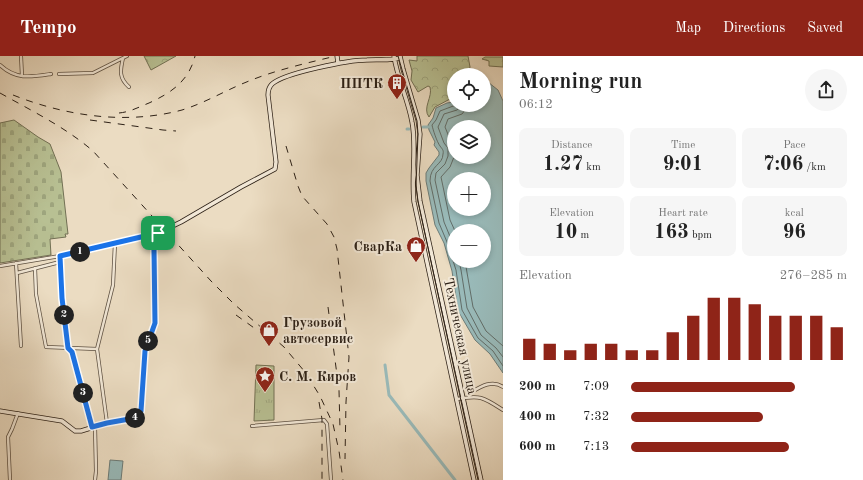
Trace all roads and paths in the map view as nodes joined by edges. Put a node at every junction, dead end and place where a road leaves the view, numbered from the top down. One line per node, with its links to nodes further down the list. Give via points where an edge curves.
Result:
1 (21, 56): 11 (street)
2 (127, 56): 5 (street)
3 (337, 56): 7 (main road)
4 (400, 57): 6 (main road); 26 (main road, Техническая улица, via 420,134 417,175 420,201)
5 (123, 58): 10 (street, via 93,73); 12 (street, via 121,76)
6 (395, 58): 7 (main road); 27 (main road, Техническая улица, via 412,121 414,202)
7 (338, 63): 13 (main road, via 282,78 271,85 268,95 276,162 274,169)
8 (0, 65): 11 (street, via 13,74)
9 (51, 74): 11 (street)
10 (59, 74)
11 (22, 76)
12 (130, 87)
13 (158, 233): 14 (street); 31 (main road, via 154,241 155,323 145,351 140,414 135,418)
14 (115, 243): 15 (street); 23 (street, via 113,285)
15 (60, 256): 16 (street); 17 (street)
16 (60, 262): 19 (street); 22 (street)
17 (16, 263): 18 (street); 20 (street)
18 (0, 266)
19 (35, 268): 20 (street); 22 (street, via 36,294 46,347)
20 (17, 273): 21 (street)
21 (22, 346)
22 (68, 348): 23 (street); 32 (street, via 72,352)
23 (97, 349): 31 (street)
24 (503, 388): 25 (street, via 500,385 489,384 470,392)
25 (469, 397): 26 (street); 28 (street, via 484,398)
26 (463, 398): 27 (street); 38 (main road, Техническая улица)
27 (457, 399): 37 (main road, Техническая улица)
28 (503, 410)
29 (0, 411): 30 (main road)
30 (18, 413): 32 (main road, via 62,421 76,431); 34 (street, via 8,437)
31 (107, 423): 32 (main road)
32 (94, 426): 35 (street)
33 (252, 426): 36 (street, via 324,420 327,424)
34 (10, 480)
35 (95, 480)
36 (331, 480)
37 (474, 480)
38 (480, 480)

